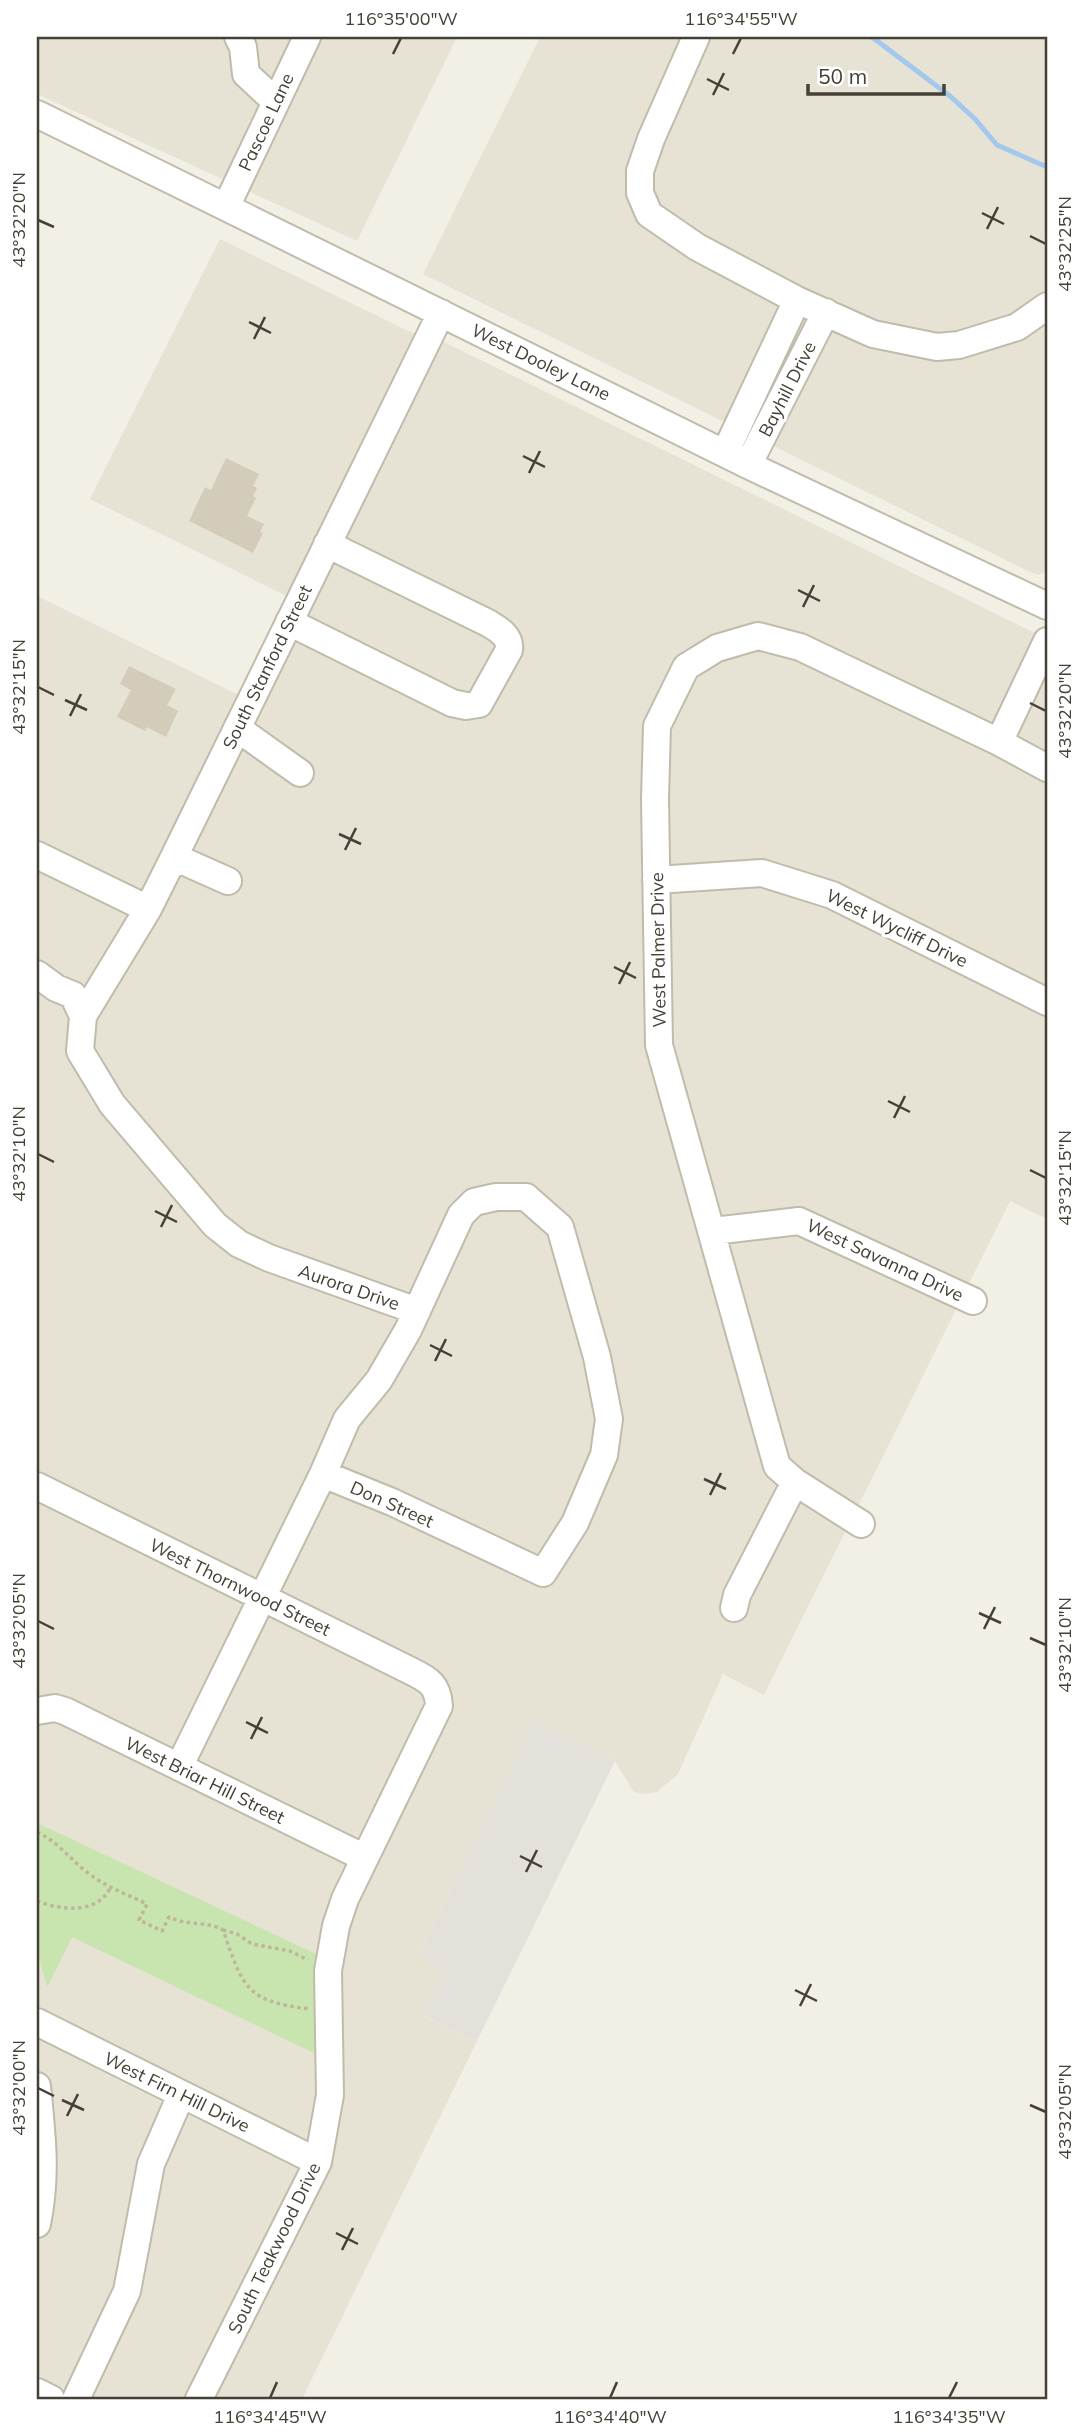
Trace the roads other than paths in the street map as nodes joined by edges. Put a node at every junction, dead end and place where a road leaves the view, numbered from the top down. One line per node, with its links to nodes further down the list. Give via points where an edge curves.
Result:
1 (238, 37): 4 (street, via 246,74)
2 (307, 37): 4 (street, Pascoe Lane)
3 (696, 37): 7 (street, via 651,139 640,171 640,193 649,214 697,247)
4 (275, 101): 6 (street, Pascoe Lane)
5 (37, 114): 6 (street, West Dooley Lane)
6 (226, 207): 10 (street, West Dooley Lane)
7 (797, 300): 9 (street); 11 (street, Bayhill Drive)
8 (1047, 306): 9 (street, via 1017,327 937,347 873,334)
9 (826, 312): 11 (street, Bayhill Drive)
10 (441, 313): 11 (street, West Dooley Lane); 12 (street, South Stanford Street)
11 (737, 459): 13 (street, West Dooley Lane)
12 (327, 544): 14 (street, South Stanford Street); 14 (street, via 488,623 506,636 509,650 479,705 466,706 413,685)
13 (1047, 606)
14 (289, 622): 16 (street, South Stanford Street)
15 (1047, 641): 17 (street)
16 (237, 728): 19 (street); 21 (street, South Stanford Street)
17 (999, 742): 18 (street, West Palmer Drive); 22 (street, West Palmer Drive, via 800,647 758,636 717,648 686,667 657,726)
18 (1047, 768)
19 (300, 773)
20 (37, 855): 24 (street)
21 (174, 857): 23 (street); 24 (street, South Stanford Street)
22 (656, 880): 27 (street, West Wycliff Drive, via 762,873 821,891); 29 (street, West Palmer Drive, via 659,1045)
23 (228, 881)
24 (148, 909): 28 (street, South Stanford Street)
25 (37, 974): 28 (street, via 73,995)
26 (37, 993): 28 (street)
27 (1047, 1002)
28 (83, 1016): 31 (street, Aurora Drive, via 80,1051 112,1104 215,1225 239,1244 269,1258)
29 (713, 1231): 30 (street, West Savanna Drive, via 799,1221); 33 (street, West Palmer Drive, via 777,1466)
30 (974, 1301)
31 (417, 1311): 32 (street, via 379,1380 347,1419); 35 (street, Aurora Drive, via 461,1215 474,1202 526,1197 559,1227 609,1419 604,1455)
32 (323, 1474): 35 (street, Don Street, via 543,1573 575,1523); 37 (street)
33 (795, 1482): 36 (street, West Palmer Drive); 38 (street)
34 (37, 1486): 37 (street, West Thornwood Street)
35 (589, 1489)
36 (861, 1524)
37 (261, 1598): 39 (street, West Thornwood Street, via 428,1680); 41 (street)
38 (734, 1608)
39 (438, 1693): 42 (street, South Teakwood Drive, via 439,1706)
40 (40, 1710): 41 (street, West Briar Hill Street, via 65,1711)
41 (179, 1767): 42 (street, West Briar Hill Street)
42 (365, 1858): 46 (street, South Teakwood Drive, via 345,1899 329,1964 330,2095)
43 (37, 2022): 45 (street, West Firn Hill Drive)
44 (37, 2086): 47 (street, via 45,2155)
45 (181, 2095): 46 (street, West Firn Hill Drive); 50 (street, via 151,2164 127,2291)
46 (318, 2162): 51 (street, South Teakwood Drive)
47 (37, 2224)
48 (37, 2392): 49 (street)
49 (51, 2399)
50 (76, 2399)
51 (199, 2399)

